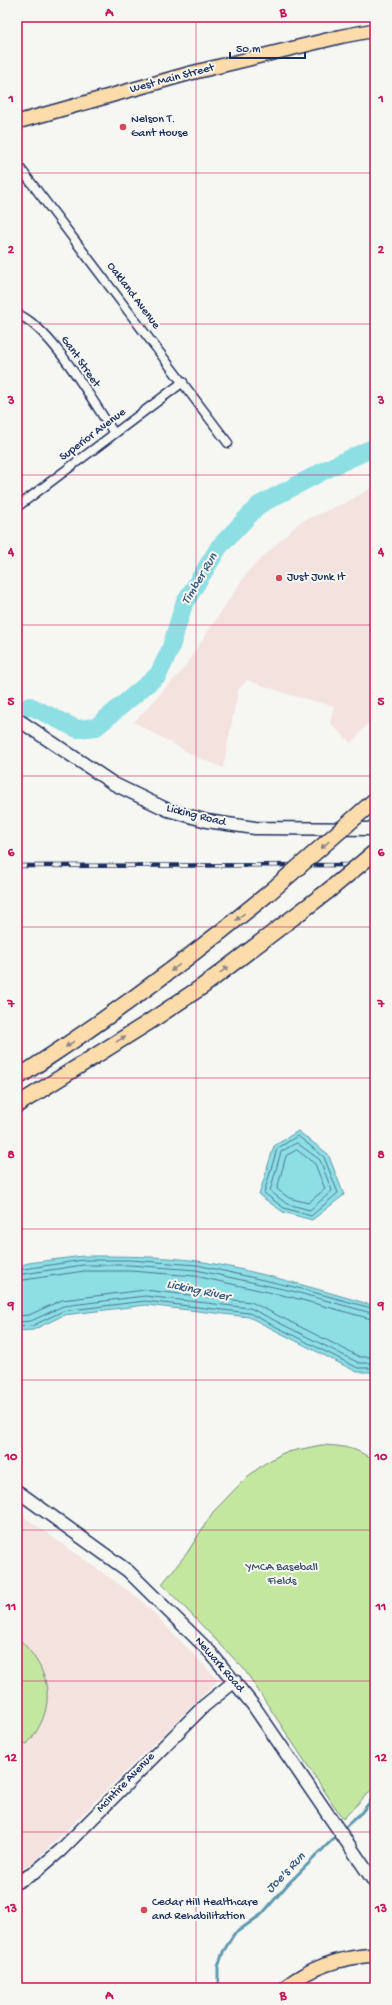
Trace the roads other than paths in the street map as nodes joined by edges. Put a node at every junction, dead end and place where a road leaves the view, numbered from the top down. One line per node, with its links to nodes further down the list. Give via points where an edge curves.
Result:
1 (375, 30): 2 (main road, West Main Street, via 191,73)
2 (17, 122)
3 (17, 164): 5 (street, Oakland Avenue)
4 (17, 314): 6 (street, Gant Street, via 38,328 55,345)
5 (183, 382): 6 (street, Superior Avenue); 7 (street, Oakland Avenue)
6 (114, 433): 8 (street, Superior Avenue)
7 (228, 443)
8 (17, 507)
9 (19, 720): 11 (street, Licking Road, via 114,784 168,810 207,821 255,828)
10 (375, 800): 13 (highway, one-way to 13, bridge, via 207,944 131,1001)
11 (375, 829)
12 (375, 852): 14 (highway, one-way to 12, bridge, via 203,986)
13 (17, 1078)
14 (17, 1104)
15 (17, 1491): 16 (street, Newark Road, via 128,1571 184,1625)
16 (235, 1681): 17 (street, McIntire Avenue, via 193,1716 60,1850 34,1872); 18 (street, Newark Road)
17 (17, 1882)
18 (375, 1883)
19 (375, 1955): 20 (main road, via 334,1962 301,1976)
20 (286, 1986)

